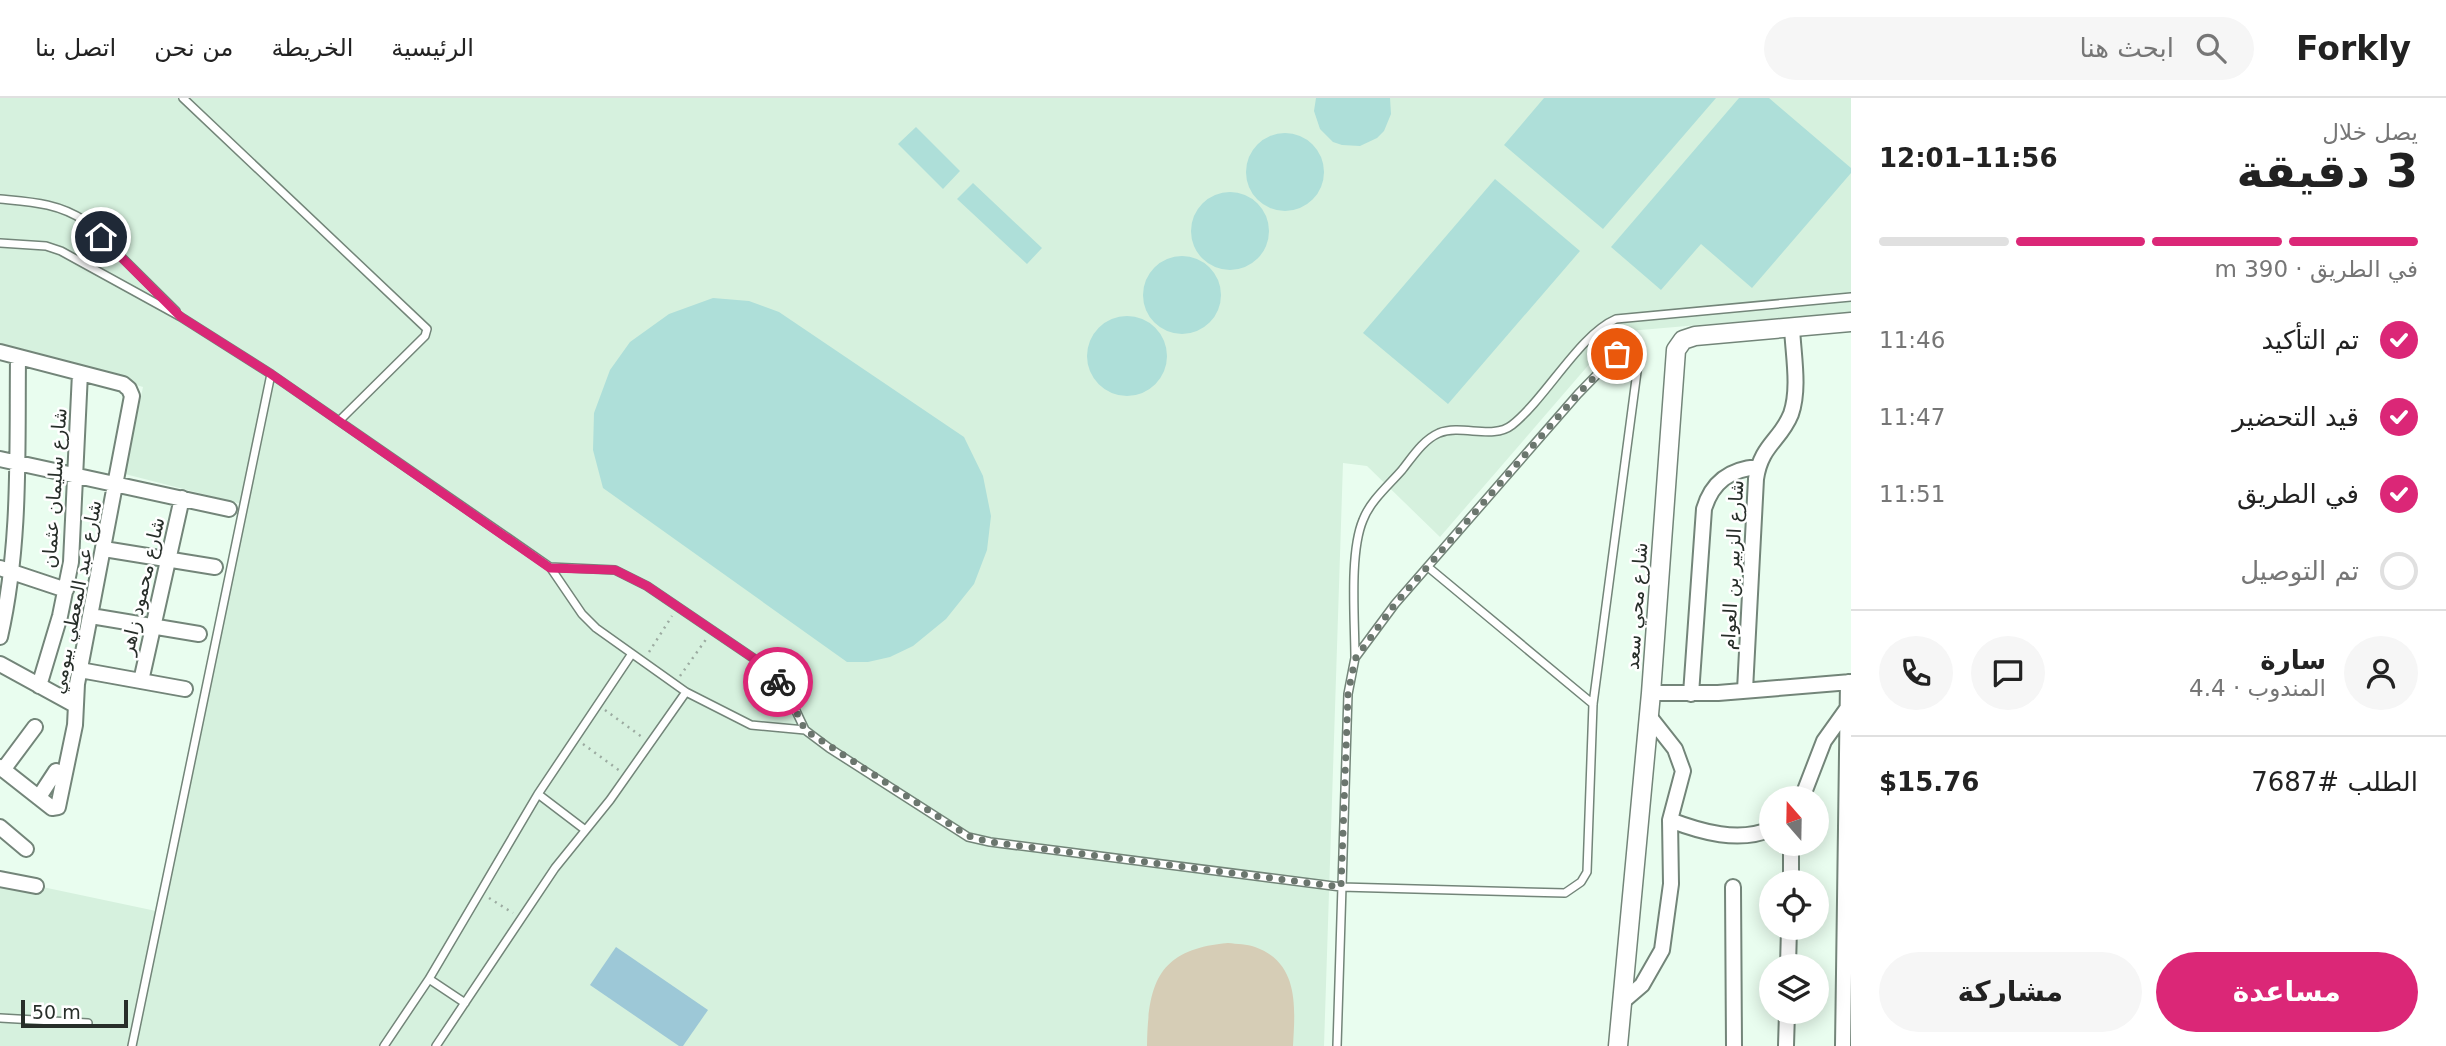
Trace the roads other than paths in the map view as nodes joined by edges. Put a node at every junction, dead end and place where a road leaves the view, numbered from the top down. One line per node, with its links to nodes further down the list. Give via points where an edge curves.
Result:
1 (183, 98): 12 (lane, via 427,329)
2 (0, 200): 5 (lane, via 69,210)
3 (0, 243): 5 (lane, via 61,251)
4 (1851, 297): 32 (lane, via 1616,319 1593,335 1511,426 1490,431 1449,430 1424,442 1363,520 1357,547)
5 (181, 317): 11 (lane)
6 (1851, 322): 7 (street, شارع محي سعد)
7 (1792, 327): 15 (street, شارع الزبير بن العوام, via 1794,402); 41 (street, شارع محي سعد, via 1689,337 1676,350)
8 (0, 352): 9 (street)
9 (18, 357): 10 (street); 14 (street)
10 (80, 373): 16 (street, شارع سليمان عثمان); 17 (street, شارع عبد المعطي بيومي, via 122,384 132,396)
11 (271, 374): 12 (lane); 69 (lane)
12 (339, 421): 24 (lane)
13 (0, 459): 14 (street)
14 (17, 463): 16 (street); 25 (street, via 17,519)
15 (1758, 467): 39 (street, شارع الزبير بن العوام); 42 (street, via 1723,478 1704,509)
16 (76, 476): 17 (street); 26 (street, شارع سليمان عثمان)
17 (117, 485): 18 (street); 20 (street, شارع عبد المعطي بيومي)
18 (181, 498): 19 (street); 21 (street, شارع محمود زاهر)
19 (229, 509)
20 (104, 549): 21 (street); 27 (street, شارع عبد المعطي بيومي)
21 (168, 560): 22 (street); 28 (street, شارع محمود زاهر)
22 (215, 567)
23 (1429, 567): 32 (lane); 43 (lane); 43 (lane, via 1578,394 1617,354 1636,345 1640,369)
24 (550, 568): 31 (lane, via 582,614); 48 (lane, via 615,570 647,586 765,666 788,694)
25 (6, 570): 26 (street); 30 (street)
26 (66, 590): 37 (street, شارع سليمان عثمان)
27 (91, 616): 28 (street); 34 (street, شارع عبد المعطي بيومي)
28 (153, 626): 29 (street); 35 (street, شارع محمود زاهر)
29 (199, 634)
30 (0, 637)
31 (631, 655): 40 (lane); 52 (lane)
32 (1355, 659): 61 (lane, via 1348,694)
33 (0, 664): 37 (street)
34 (80, 670): 35 (street); 44 (street, شارع عبد المعطي بيومي)
35 (141, 681): 38 (street)
36 (1850, 683): 39 (street); 45 (street)
37 (39, 686): 44 (street)
38 (186, 689)
39 (1745, 690): 42 (street)
40 (686, 692): 48 (lane, via 751,725); 56 (lane)
41 (1651, 692): 42 (street); 46 (street, شارع محي سعد)
42 (1691, 694)
43 (1594, 704): 61 (lane, via 1587,872 1572,891)
44 (75, 705): 53 (street, شارع عبد المعطي بيومي, via 59,806 52,808)
45 (1849, 706): 51 (street, via 1824,741); 76 (street)
46 (1649, 716): 54 (street, via 1681,759 1682,783); 65 (street, شارع محي سعد)
47 (35, 727): 49 (street)
48 (805, 730): 61 (lane, via 968,836)
49 (2, 769): 53 (street)
50 (56, 771): 53 (street)
51 (1807, 786)
52 (538, 794): 56 (lane); 63 (lane)
53 (39, 797)
54 (1670, 820): 57 (street, via 1719,834); 65 (street, via 1671,884 1662,950 1642,985)
55 (0, 827): 58 (street)
56 (584, 829): 64 (lane)
57 (1759, 833)
58 (26, 849)
59 (0, 879): 60 (street)
60 (36, 886)
61 (1341, 887): 72 (lane)
62 (1733, 887): 74 (street)
63 (429, 979): 64 (lane); 70 (lane)
64 (465, 1003): 71 (lane)
65 (1621, 1003): 73 (street, شارع محي سعد)
66 (0, 1018): 67 (lane)
67 (88, 1023)
68 (1787, 1024): 75 (street)
69 (132, 1046)
70 (384, 1046)
71 (436, 1046)
72 (1337, 1046)
73 (1618, 1046)
74 (1734, 1046)
75 (1786, 1046)
76 (1843, 1046)

